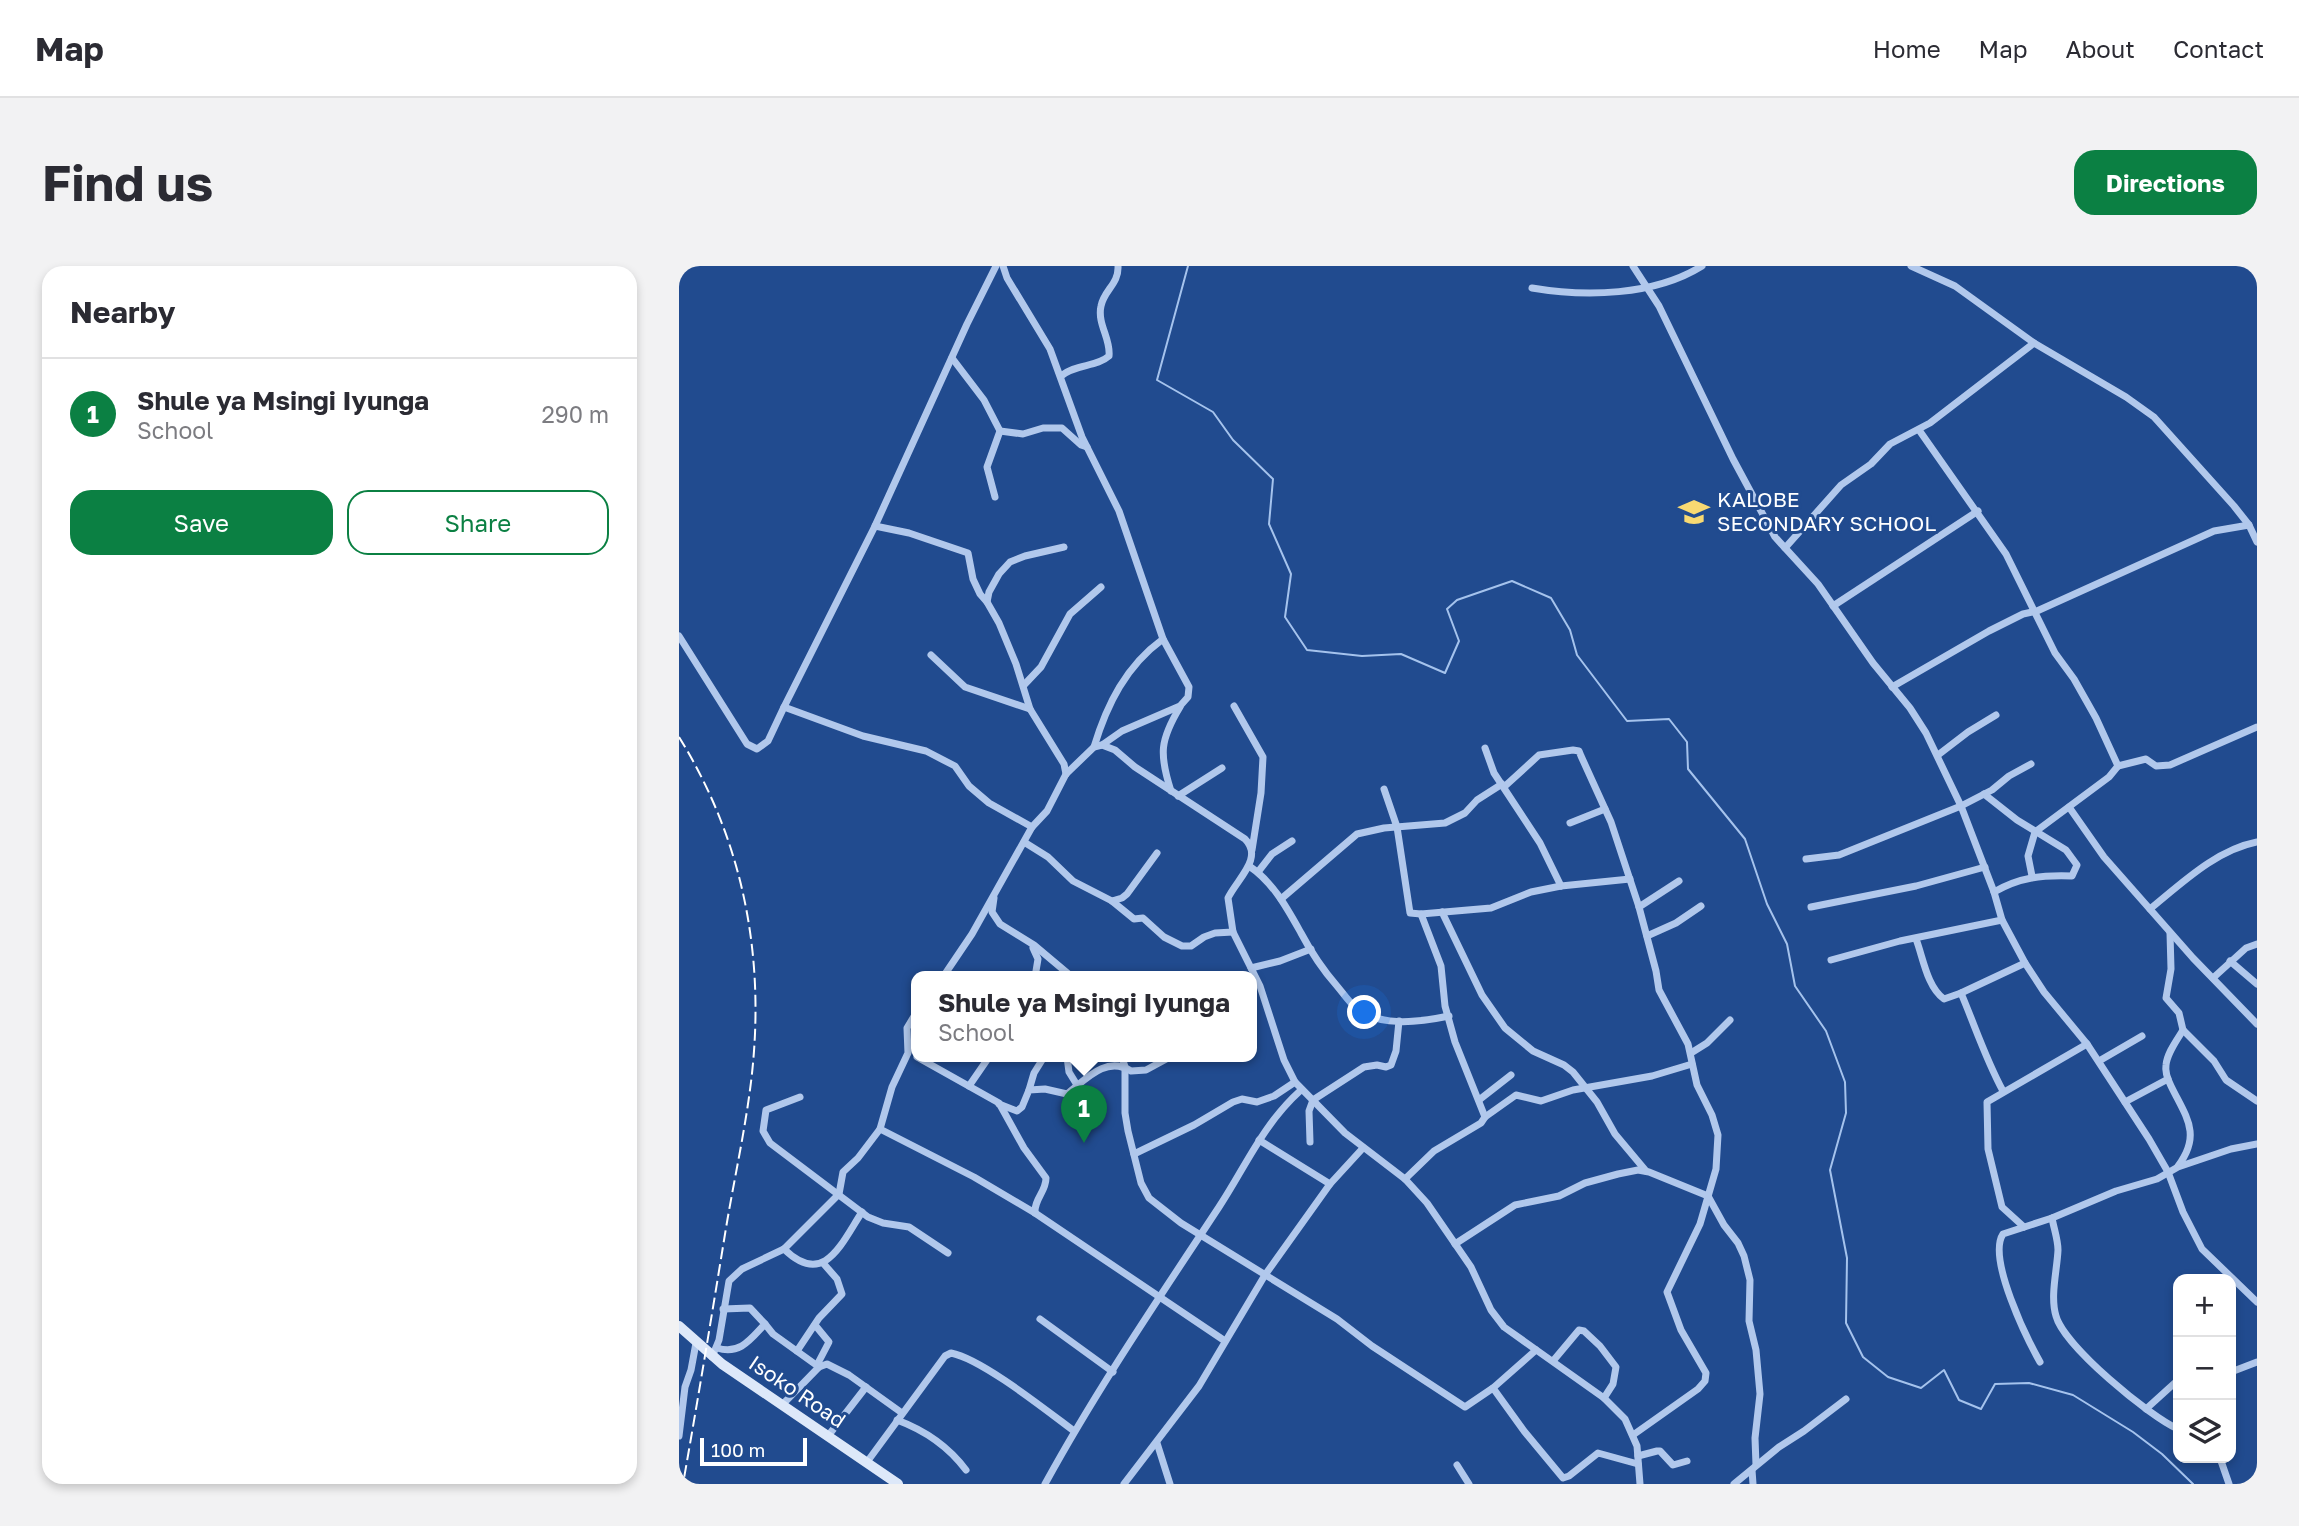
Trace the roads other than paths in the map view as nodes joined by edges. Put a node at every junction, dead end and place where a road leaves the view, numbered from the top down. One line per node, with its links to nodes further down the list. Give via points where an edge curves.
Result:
1 (996, 266): 10 (street)
2 (1003, 266): 11 (street)
3 (1118, 266): 11 (street, via 1117,280 1101,308 1109,356)
4 (1633, 266): 7 (street)
5 (1702, 266): 7 (street)
6 (1911, 266): 9 (street, via 1955,286)
7 (1647, 286): 8 (street, via 1605,294); 21 (street, via 1766,522)
8 (1532, 288)
9 (2034, 343): 12 (street); 17 (street, via 2154,417)
10 (953, 358): 13 (street); 18 (street)
11 (1061, 376): 14 (street)
12 (1919, 430): 16 (street); 21 (street, via 1890,444 1834,491)
13 (1000, 431): 14 (street, via 1023,434 1062,428); 15 (street, via 987,467)
14 (1087, 447): 27 (street, via 1119,511)
15 (995, 497)
16 (1978, 511): 24 (street); 25 (street)
17 (2249, 525): 19 (street); 25 (street, via 2214,531)
18 (875, 526): 23 (street, via 968,553 972,579); 33 (street)
19 (2257, 542)
20 (1064, 547): 23 (street, via 1010,562 999,574)
21 (1785, 548): 24 (street)
22 (1101, 587): 29 (street, via 1069,614 1041,667)
23 (987, 602): 29 (street)
24 (1833, 607): 30 (street)
25 (2037, 611): 30 (street, via 1989,631); 41 (street)
26 (679, 636): 33 (street, via 752,748 757,750 768,741)
27 (1163, 639): 31 (street, via 1189,687); 37 (street, via 1131,668 1104,718)
28 (931, 656): 34 (street, via 965,687)
29 (1024, 685): 34 (street)
30 (1892, 687): 39 (street)
31 (1180, 706): 37 (street); 46 (street, via 1167,729 1162,754)
32 (1234, 706): 58 (street, via 1263,757)
33 (783, 707): 52 (street, via 863,736 926,751 955,766 989,803)
34 (1030, 709): 43 (street, via 1064,764)
35 (1996, 715): 39 (street)
36 (2257, 727): 41 (street, via 2170,765 2138,760)
37 (1098, 746): 43 (street); 46 (street, via 1115,750)
38 (1485, 748): 44 (street)
39 (1938, 755): 48 (street)
40 (2031, 764): 47 (street)
41 (2117, 766): 49 (street)
42 (1222, 768): 46 (street)
43 (1066, 775): 52 (street, via 1047,811)
44 (1503, 786): 50 (street, via 1539,755 1576,750); 53 (street, via 1452,820); 67 (street)
45 (1384, 789): 53 (street)
46 (1175, 793): 58 (street, via 1228,826)
47 (1984, 794): 48 (street); 54 (street)
48 (1961, 806): 60 (street, via 1839,855); 62 (street)
49 (2069, 807): 54 (street); 75 (street, via 2104,857)
50 (1605, 809): 51 (street); 65 (street)
51 (1570, 823)
52 (1032, 827): 56 (street)
53 (1397, 827): 70 (street, via 1357,834); 77 (street, via 1410,913)
54 (2035, 832): 64 (street, via 2028,856); 64 (street, via 2066,850 2077,864 2072,876)
55 (1292, 841): 63 (street, via 1272,853)
56 (1024, 842): 69 (street); 71 (street, via 1073,881)
57 (2257, 842): 75 (street, via 2218,858)
58 (1252, 850): 61 (street)
59 (1157, 853): 71 (street, via 1127,894)
60 (1806, 859)
61 (1249, 866): 63 (street); 79 (street, via 1228,898)
62 (1985, 867): 68 (street); 74 (street)
63 (1258, 872): 70 (street)
64 (2032, 876): 68 (street)
65 (1630, 879): 67 (street); 73 (street)
66 (1679, 881): 73 (street)
67 (1561, 886): 76 (street, via 1525,893 1491,908)
68 (1994, 892): 78 (street)
69 (995, 894): 83 (street, via 994,918); 90 (street)
70 (1281, 899): 85 (street)
71 (1112, 901): 79 (street, via 1130,917 1143,918 1182,946 1215,933)
72 (1701, 906): 81 (street)
73 (1639, 907): 81 (street)
74 (1811, 907)
75 (2150, 909): 80 (street)
76 (1442, 912): 77 (street); 125 (street, via 1482,995 1504,1028 1533,1051 1565,1065)
77 (1421, 914): 100 (street, via 1441,966)
78 (2001, 920): 82 (street); 88 (street)
79 (1233, 932): 89 (street)
80 (2170, 933): 94 (street); 105 (street, via 2166,998 2179,1013)
81 (1647, 936): 109 (street, via 1659,990)
82 (1916, 939): 86 (street); 99 (street, via 1937,993 1944,999)
83 (1027, 942): 91 (street, via 1038,959); 92 (street)
84 (2257, 944): 87 (street)
85 (1311, 949): 89 (street); 103 (street, via 1324,972 1356,1007)
86 (1831, 960)
87 (2230, 961): 94 (street); 96 (street)
88 (2025, 963): 99 (street); 107 (street)
89 (1251, 968): 93 (street)
90 (947, 971)
91 (1036, 971)
92 (1064, 971)
93 (1252, 971)
94 (2213, 978): 104 (street)
95 (1257, 980): 97 (street)
96 (2257, 984)
97 (1260, 986): 98 (street); 122 (street, via 1284,1060)
98 (1257, 990)
99 (1961, 993): 128 (street)
100 (1449, 1016): 103 (street); 131 (street)
101 (1730, 1020): 109 (street)
102 (911, 1021): 108 (street)
103 (1399, 1021): 130 (street, via 1391,1065 1364,1067)
104 (2257, 1024)
105 (2183, 1030): 121 (street, via 2166,1065); 132 (street, via 2226,1080)
106 (2142, 1036): 111 (street)
107 (2087, 1044): 111 (street); 128 (street)
108 (908, 1053): 110 (street); 136 (street, via 888,1097)
109 (1691, 1053): 118 (street)
110 (911, 1054)
111 (2099, 1061): 133 (street)
112 (925, 1062): 124 (street)
113 (986, 1062): 124 (street)
114 (1041, 1062): 126 (street)
115 (1068, 1062): 123 (street)
116 (1123, 1062): 119 (street)
117 (1161, 1062): 119 (street, via 1146,1070)
118 (1692, 1063): 125 (street, via 1635,1080); 148 (street, via 1718,1135 1716,1169)
119 (1125, 1068): 123 (street, via 1105,1068); 141 (street, via 1125,1113)
120 (1511, 1075): 131 (street)
121 (2168, 1079): 133 (street); 142 (street, via 2192,1133)
122 (1296, 1082): 127 (street); 141 (street, via 1257,1102 1242,1099 1224,1106)
123 (1077, 1085): 126 (street, via 1067,1094)
124 (969, 1086): 134 (street)
125 (1585, 1088): 135 (street, via 1541,1101 1516,1095); 143 (street)
126 (1028, 1090): 134 (street, via 1017,1111)
127 (1301, 1090): 130 (street); 137 (street, via 1276,1113)
128 (2003, 1091): 152 (street, via 1987,1104 1988,1149 2002,1207)
129 (800, 1097): 147 (street, via 767,1110 765,1137)
130 (1313, 1100): 138 (street); 140 (street)
131 (1479, 1100): 135 (street)
132 (2257, 1101)
133 (2125, 1102): 144 (street)
134 (999, 1103): 150 (street, via 1046,1178)
135 (1485, 1117): 145 (street, via 1434,1151)
136 (880, 1129): 147 (street, via 843,1172); 150 (street)
137 (1259, 1140): 146 (street); 153 (street)
138 (1310, 1142)
139 (2256, 1142): 142 (street)
140 (1363, 1148): 145 (street); 146 (street)
141 (1135, 1154): 153 (street, via 1149,1198)
142 (2178, 1167): 144 (street)
143 (1646, 1172): 148 (street); 154 (street, via 1602,1177 1559,1196 1520,1203)
144 (2168, 1172): 151 (street); 160 (street, via 2202,1250)
145 (1405, 1179): 154 (street)
146 (1330, 1184): 158 (street)
147 (839, 1194): 149 (street); 155 (street)
148 (1708, 1196): 187 (street, via 1700,1224 1667,1292 1681,1330 1706,1373 1705,1381); 197 (street, via 1738,1242 1750,1280 1749,1321 1760,1394)
149 (862, 1212): 156 (street, via 883,1223 909,1227); 157 (street)
150 (1035, 1213): 159 (street)
151 (2052, 1218): 152 (street); 183 (street, via 2058,1247 2054,1303 2059,1324 2087,1357)
152 (2024, 1227): 172 (street, via 2003,1234 1999,1247 2017,1319)
153 (1200, 1235): 158 (street); 159 (street)
154 (1455, 1244): 168 (street, via 1497,1319)
155 (784, 1249): 157 (street, via 803,1264); 161 (street, via 733,1276 726,1285)
156 (949, 1253)
157 (823, 1263): 164 (street, via 837,1279 842,1294)
158 (1265, 1275): 166 (street); 179 (street, via 1463,1407)
159 (1160, 1298): 166 (street); 176 (street)
160 (2257, 1302)
161 (723, 1309): 163 (street, via 750,1308); 170 (street)
162 (1040, 1319): 176 (street)
163 (765, 1324): 169 (street); 170 (street, via 740,1348)
164 (815, 1325): 169 (street); 174 (street, via 829,1342)
165 (679, 1326): 167 (street, Isoko Road)
166 (1225, 1341): 190 (street)
167 (697, 1343): 170 (street, Isoko Road); 188 (street)
168 (1536, 1350): 171 (street); 179 (street)
169 (797, 1351): 174 (street)
170 (715, 1352): 182 (street, Isoko Road)
171 (1553, 1361): 180 (street); 180 (street, via 1584,1331 1616,1367)
172 (2040, 1362)
173 (2257, 1363): 175 (street)
174 (818, 1366): 178 (street, via 834,1367); 182 (street)
175 (2236, 1370)
176 (1113, 1372): 186 (street)
177 (2173, 1385): 183 (street)
178 (866, 1387): 184 (street); 189 (street)
179 (1493, 1388): 195 (street, via 1563,1478 1598,1453)
180 (1604, 1398): 187 (street, via 1625,1419)
181 (1846, 1399): 197 (street)
182 (782, 1405): 189 (street, Isoko Road)
183 (2146, 1409): 185 (street)
184 (899, 1417): 186 (street, via 945,1356 954,1353 1033,1400); 193 (street); 198 (street, via 946,1447)
185 (2173, 1426)
186 (1074, 1432): 200 (street)
187 (1633, 1435): 191 (street)
188 (679, 1436)
189 (828, 1436): 193 (street, Isoko Road)
190 (1157, 1443): 201 (street); 202 (street)
191 (1638, 1455): 192 (street, via 1657,1451 1673,1465); 195 (street)
192 (1687, 1461)
193 (867, 1462): 199 (street, Isoko Road)
194 (2222, 1463): 207 (street)
195 (1638, 1464): 204 (street)
196 (1457, 1465): 203 (street)
197 (1754, 1468): 205 (street); 206 (street)
198 (966, 1470)
199 (898, 1484)
200 (1045, 1484)
201 (1124, 1484)
202 (1170, 1484)
203 (1469, 1484)
204 (1640, 1484)
205 (1734, 1484)
206 (1753, 1484)
207 (2229, 1484)

